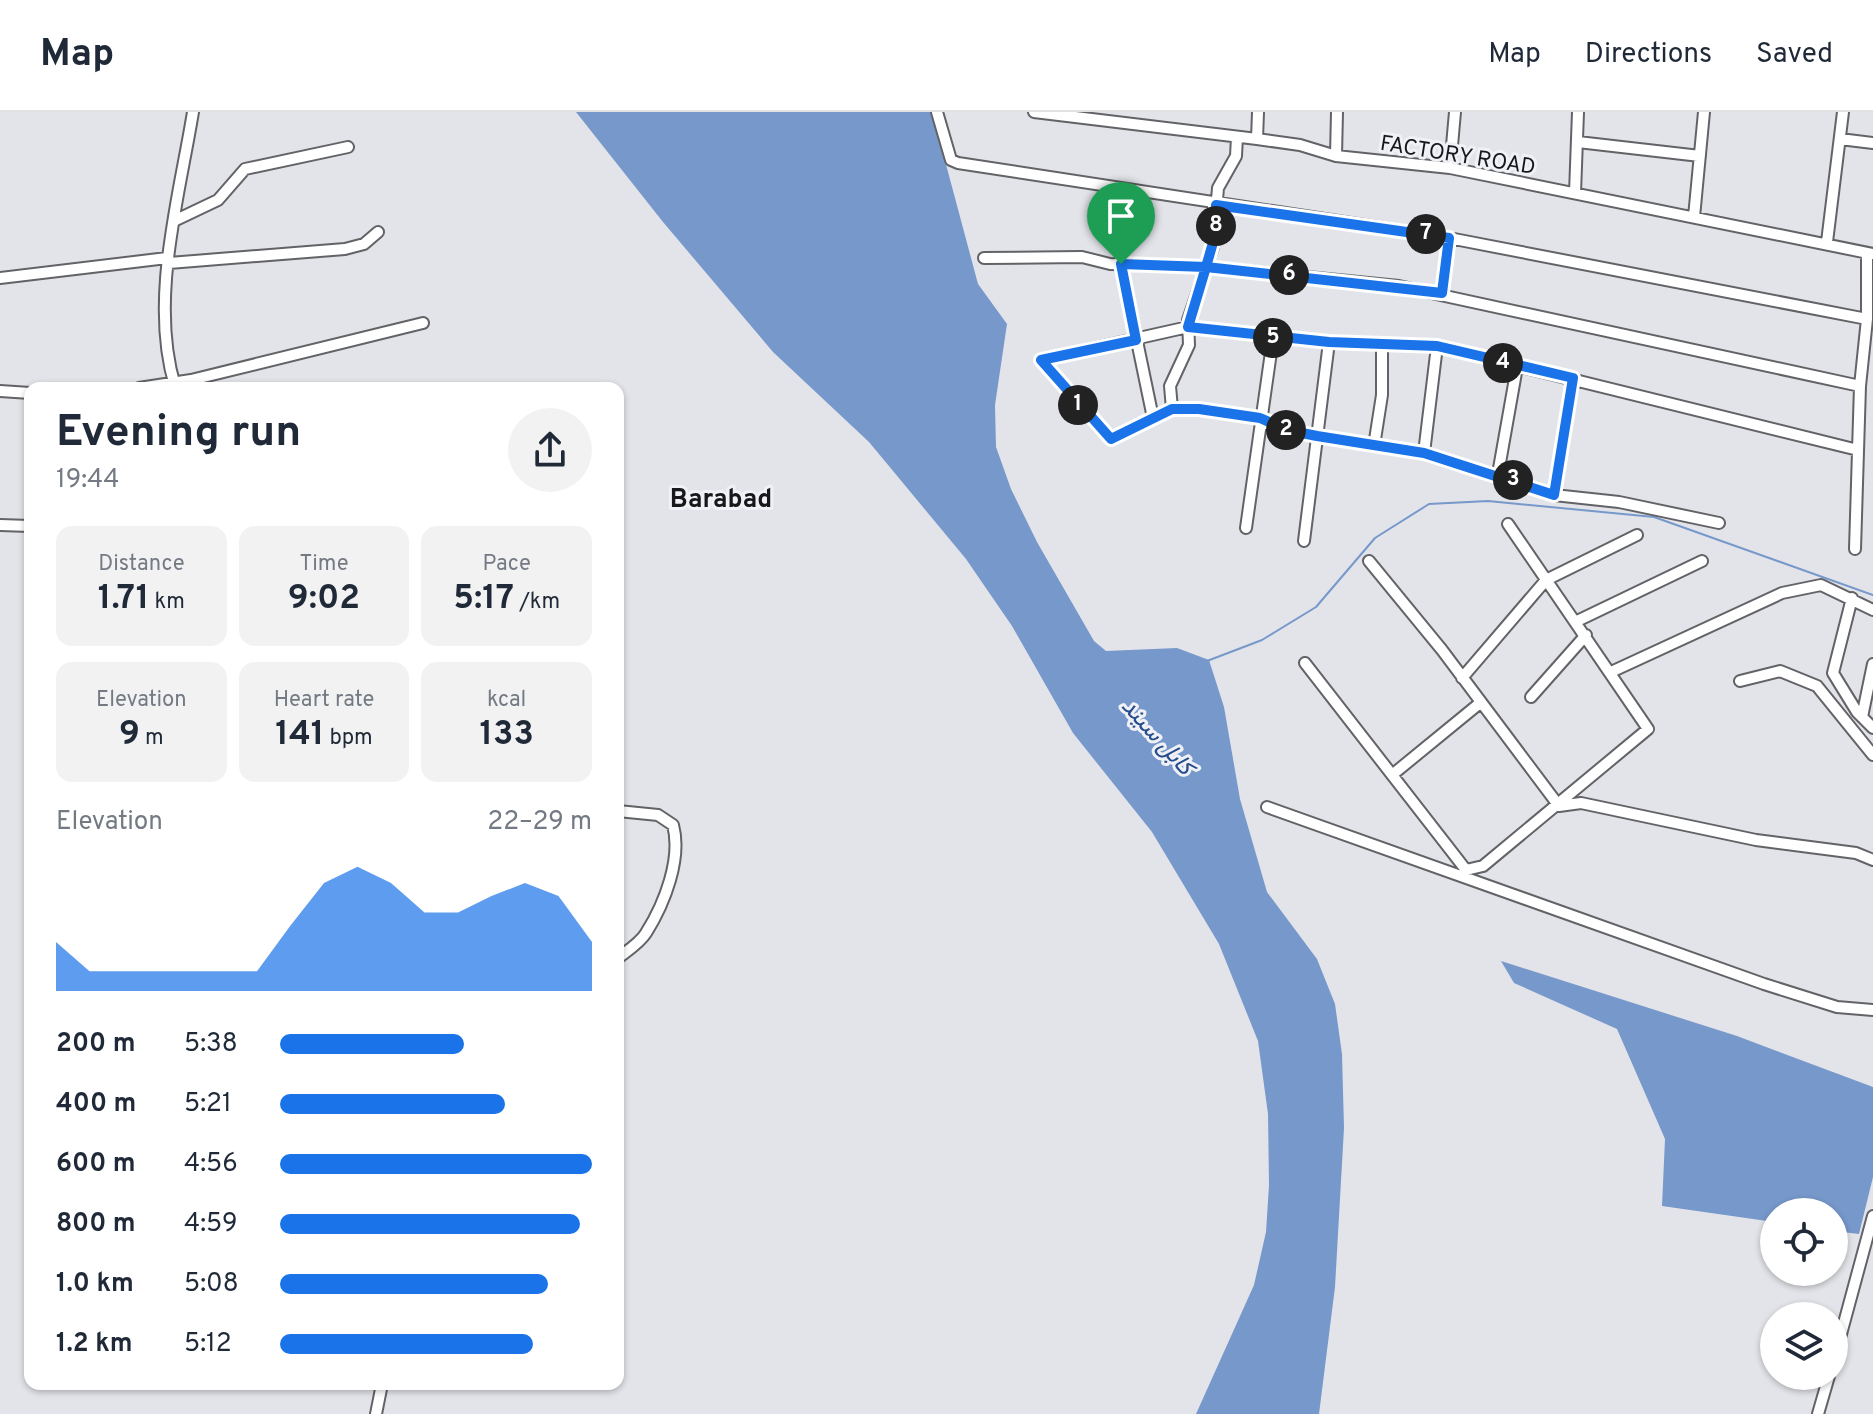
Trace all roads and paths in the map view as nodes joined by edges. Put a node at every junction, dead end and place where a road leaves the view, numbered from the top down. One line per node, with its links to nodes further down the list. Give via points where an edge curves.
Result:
1 (193, 112): 23 (street)
2 (937, 112): 21 (street, via 951,160 958,163)
3 (1034, 112): 10 (street, FACTORY ROAD)
4 (1258, 112): 12 (street)
5 (1337, 112): 17 (street)
6 (1455, 112): 19 (street)
7 (1578, 112): 14 (street)
8 (1704, 112): 18 (street)
9 (1843, 112): 13 (street)
10 (1058, 113): 11 (street, FACTORY ROAD)
11 (1237, 137): 12 (street, FACTORY ROAD); 21 (street, via 1236,156 1218,188)
12 (1257, 139): 17 (street, FACTORY ROAD)
13 (1840, 139): 15 (street); 26 (street)
14 (1578, 142): 18 (street); 20 (street)
15 (1873, 143)
16 (348, 147): 23 (street, via 245,169 218,200)
17 (1336, 156): 19 (street, FACTORY ROAD)
18 (1700, 156): 22 (street)
19 (1450, 168): 20 (street, FACTORY ROAD)
20 (1575, 193): 22 (street, FACTORY ROAD)
21 (1216, 205): 25 (street); 31 (street, via 1216,232)
22 (1694, 217): 26 (street, FACTORY ROAD)
23 (176, 220): 29 (street)
24 (378, 232): 29 (street, via 364,244 345,249)
25 (1449, 238): 33 (street); 34 (street)
26 (1827, 242): 27 (street, FACTORY ROAD)
27 (1870, 253): 34 (street)
28 (984, 258): 30 (street, via 1082,257)
29 (168, 260): 32 (street); 44 (street, via 163,337)
30 (1121, 264): 31 (street); 38 (street)
31 (1206, 267): 33 (street); 36 (street)
32 (0, 278)
33 (1442, 293): 46 (street)
34 (1867, 319): 46 (street)
35 (423, 323): 45 (street)
36 (1188, 327): 37 (street); 38 (street); 49 (street, via 1189,345 1169,393)
37 (1273, 338): 39 (street); 51 (street)
38 (1136, 340): 50 (street); 50 (street, via 1041,360 1111,439)
39 (1329, 342): 40 (street); 52 (street)
40 (1382, 344): 41 (street); 53 (street)
41 (1437, 346): 42 (street); 55 (street)
42 (1517, 367): 43 (street); 56 (street)
43 (1573, 378): 54 (street); 57 (street)
44 (174, 382)
45 (191, 382)
46 (1860, 386): 54 (street)
47 (0, 391): 48 (street)
48 (24, 393)
49 (1172, 409): 50 (street); 51 (street)
50 (1153, 418)
51 (1260, 418): 52 (street); 62 (street)
52 (1317, 436): 53 (street); 64 (street)
53 (1374, 446): 55 (street)
54 (1858, 450): 65 (street)
55 (1424, 453): 56 (street)
56 (1498, 474): 57 (street)
57 (1554, 495): 58 (street)
58 (1719, 523)
59 (1508, 524): 68 (street)
60 (0, 525): 61 (street)
61 (24, 526)
62 (1246, 528)
63 (1637, 535): 68 (street)
64 (1304, 541)
65 (1855, 549)
66 (1369, 561): 76 (street)
67 (1702, 561): 71 (street)
68 (1546, 580): 71 (street); 76 (street)
69 (1852, 598): 70 (street); 75 (street, via 1821,585 1782,593); 80 (street, via 1833,673)
70 (1873, 610)
71 (1575, 622): 72 (street)
72 (1586, 635): 75 (street); 78 (street)
73 (1305, 663): 83 (street)
74 (1873, 664): 80 (street)
75 (1611, 672): 84 (street, via 1648,729)
76 (1462, 678): 79 (street)
77 (1740, 681): 82 (street, via 1780,671 1817,686)
78 (1531, 697)
79 (1480, 703): 83 (street); 84 (street)
80 (1862, 717): 81 (street)
81 (1873, 728)
82 (1873, 755)
83 (1392, 775): 84 (street, via 1466,870 1483,866)
84 (1559, 806): 87 (street, via 1581,803)
85 (1267, 807): 89 (street, via 1764,984 1837,1007)
86 (624, 812): 88 (street, via 658,815 673,825 679,844 645,935)
87 (1873, 860)
88 (624, 953)
89 (1873, 1010)
90 (1873, 1216): 91 (street)
91 (1848, 1308)
92 (381, 1390): 94 (street)
93 (1825, 1390): 95 (street)
94 (376, 1414)
95 (1818, 1414)

